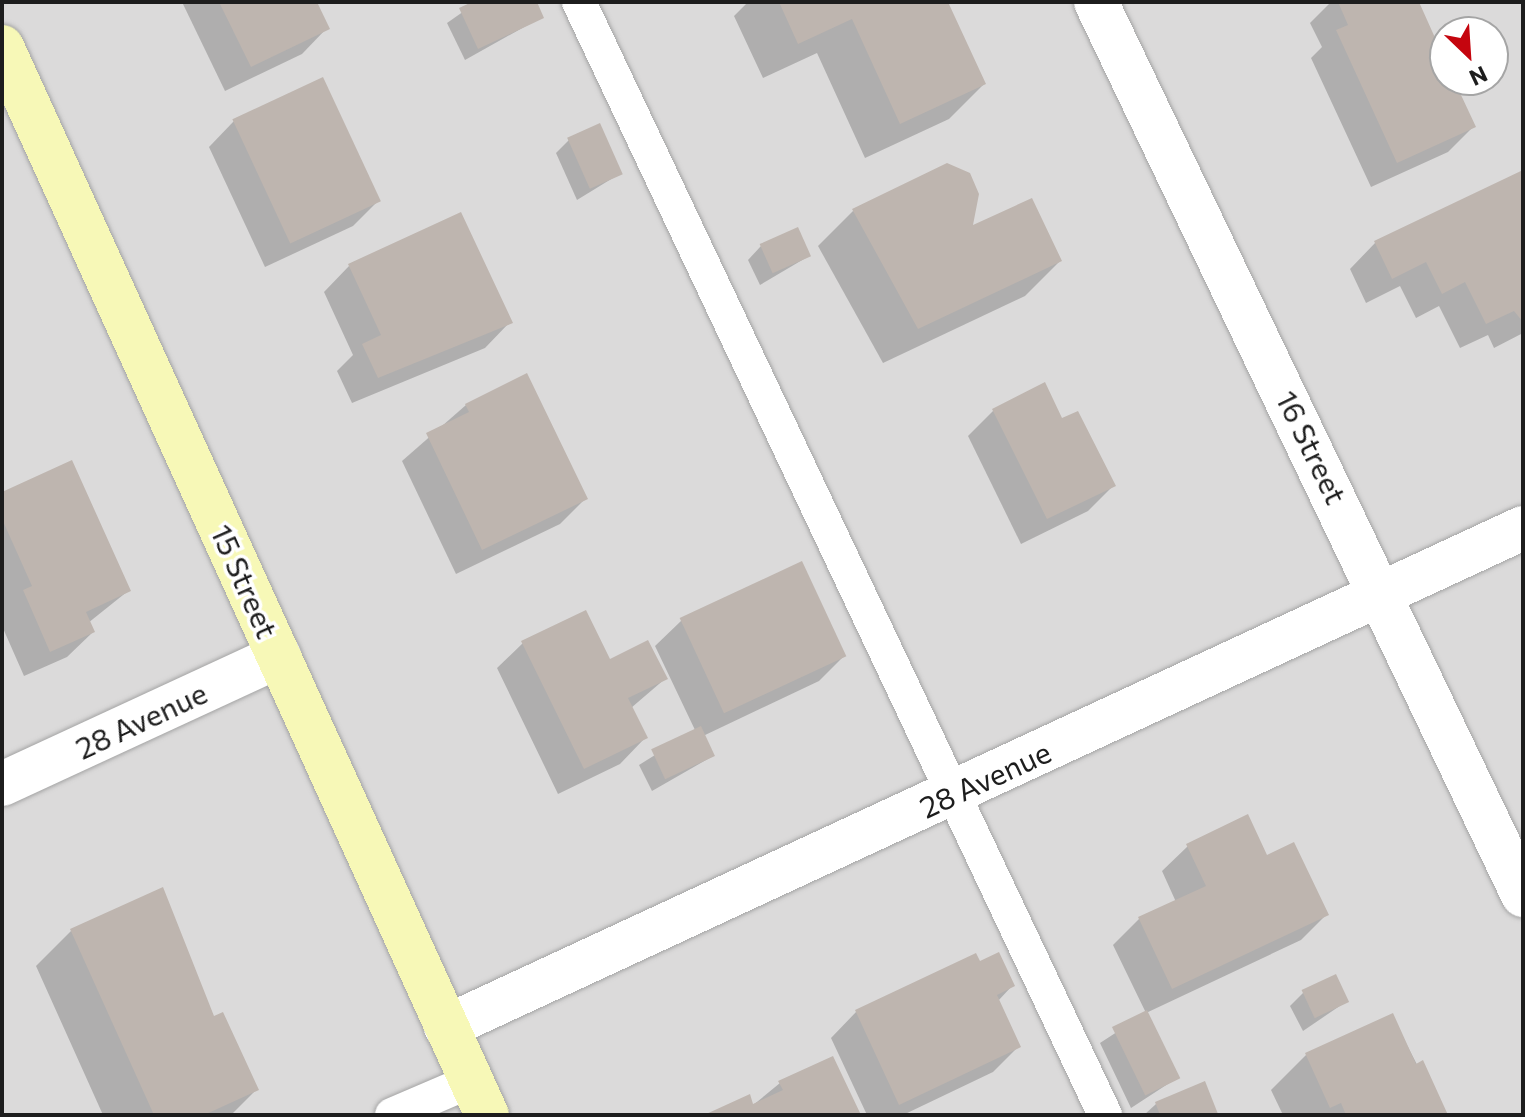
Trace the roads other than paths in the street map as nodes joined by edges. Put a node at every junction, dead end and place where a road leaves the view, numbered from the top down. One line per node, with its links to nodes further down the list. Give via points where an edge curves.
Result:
1 (579, 2): 8 (lane)
2 (1096, 2): 5 (street, 16 Street)
3 (2, 47): 6 (street, 15 Street)
4 (1523, 528): 5 (street, 28 Avenue)
5 (1384, 595): 8 (street, 28 Avenue); 9 (street, 16 Street)
6 (279, 656): 7 (street, 28 Avenue); 10 (street, 15 Street)
7 (2, 784)
8 (956, 793): 10 (street, 28 Avenue); 13 (lane)
9 (1523, 895)
10 (446, 1027): 11 (street, 15 Street)
11 (479, 1098): 12 (lane)
12 (392, 1115)
13 (1105, 1115)

